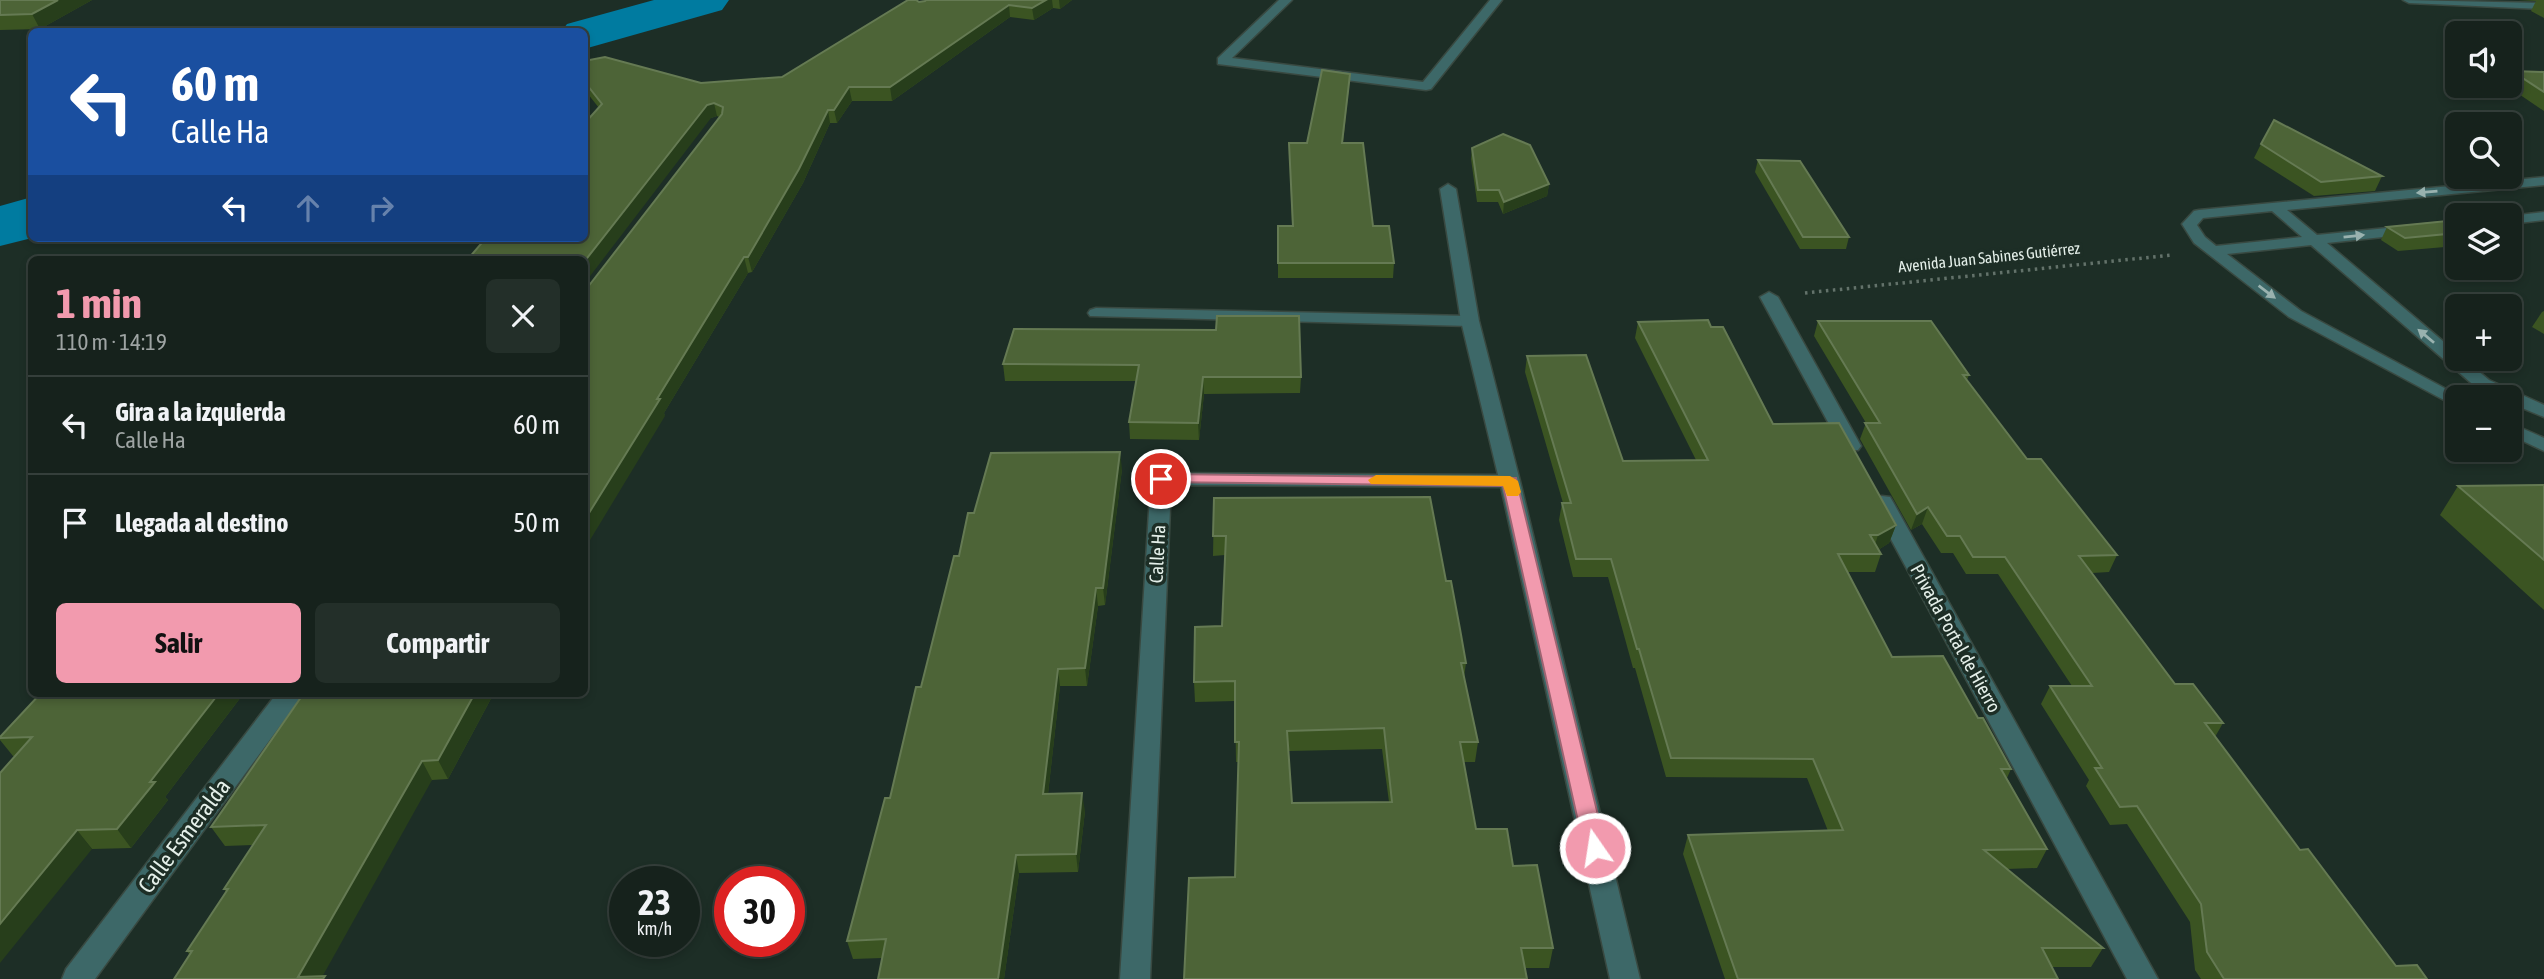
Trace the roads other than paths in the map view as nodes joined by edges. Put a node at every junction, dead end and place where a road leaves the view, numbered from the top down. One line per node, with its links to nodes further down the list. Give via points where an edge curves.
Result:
1 (1286, 0): 2 (street, via 1222,61 1426,86)
2 (1496, 0)
3 (2410, 0): 4 (street)
4 (2544, 6)
5 (2544, 181): 7 (lane, one-way to 7)
6 (1448, 189): 15 (street)
7 (2275, 207): 11 (lane); 12 (lane, via 2199,214 2189,223)
8 (2544, 216): 9 (lane)
9 (2522, 219)
10 (2445, 226): 11 (lane, one-way to 10)
11 (2315, 240): 12 (lane); 16 (lane, one-way to 11)
12 (2213, 251): 17 (lane, one-way to 17, via 2295,314)
13 (1769, 297): 27 (street, Privada Portal de Hierro)
14 (1096, 313): 15 (lane)
15 (1470, 321): 22 (street)
16 (2485, 385)
17 (2445, 395)
18 (2522, 403): 19 (lane)
19 (2544, 412)
20 (2522, 434): 21 (lane)
21 (2544, 445)
22 (1510, 481): 25 (street, Calle Ha, via 1161,479); 26 (street)
23 (287, 697): 24 (street, Calle Esmeralda)
24 (78, 979)
25 (1135, 979)
26 (1625, 979)
27 (2143, 979)

